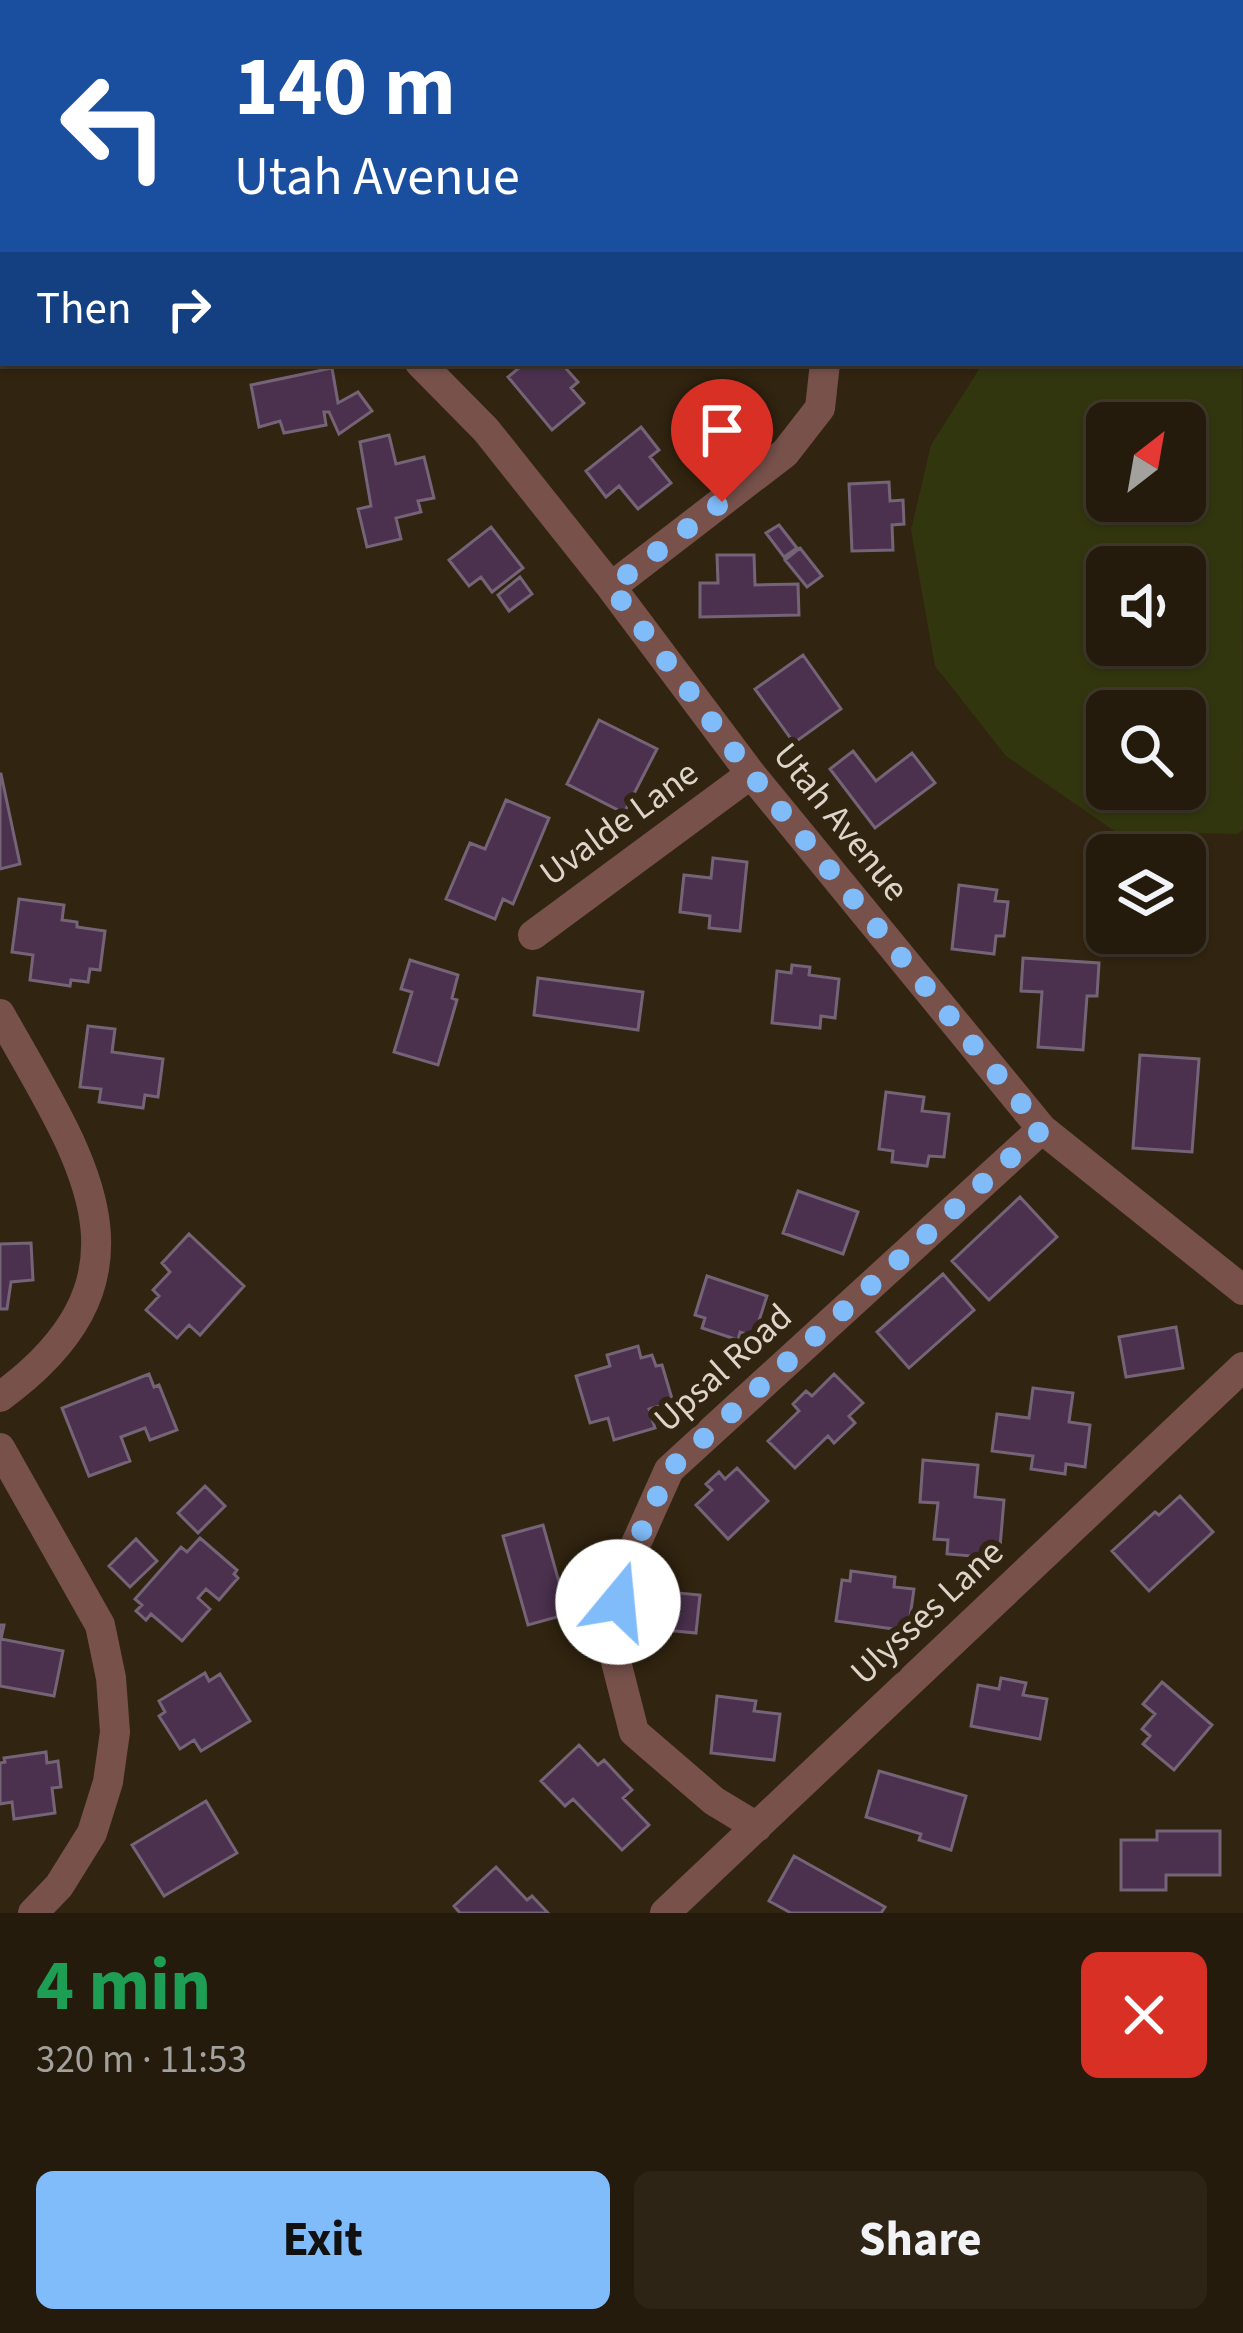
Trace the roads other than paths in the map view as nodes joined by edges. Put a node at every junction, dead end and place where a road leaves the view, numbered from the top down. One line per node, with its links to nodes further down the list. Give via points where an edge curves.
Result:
1 (423, 366): 3 (street, Utah Avenue, via 486,430)
2 (825, 366): 3 (street, via 820,408 785,453)
3 (611, 587): 4 (street, Utah Avenue)
4 (751, 774): 5 (street, Uvalde Lane); 7 (street, Utah Avenue)
5 (533, 935)
6 (0, 1014): 10 (street, via 74,1148 96,1210 97,1256 75,1323 34,1372)
7 (1042, 1129): 8 (street, Utah Avenue); 12 (street, Upsal Road, via 669,1470 626,1566 610,1638 634,1732 714,1802)
8 (1243, 1290)
9 (1243, 1367): 12 (street, Ulysses Lane)
10 (0, 1397)
11 (0, 1448): 13 (street, via 100,1625 113,1694 108,1782 92,1833)
12 (757, 1827): 14 (street, Ulysses Lane)
13 (33, 1913)
14 (665, 1913)

